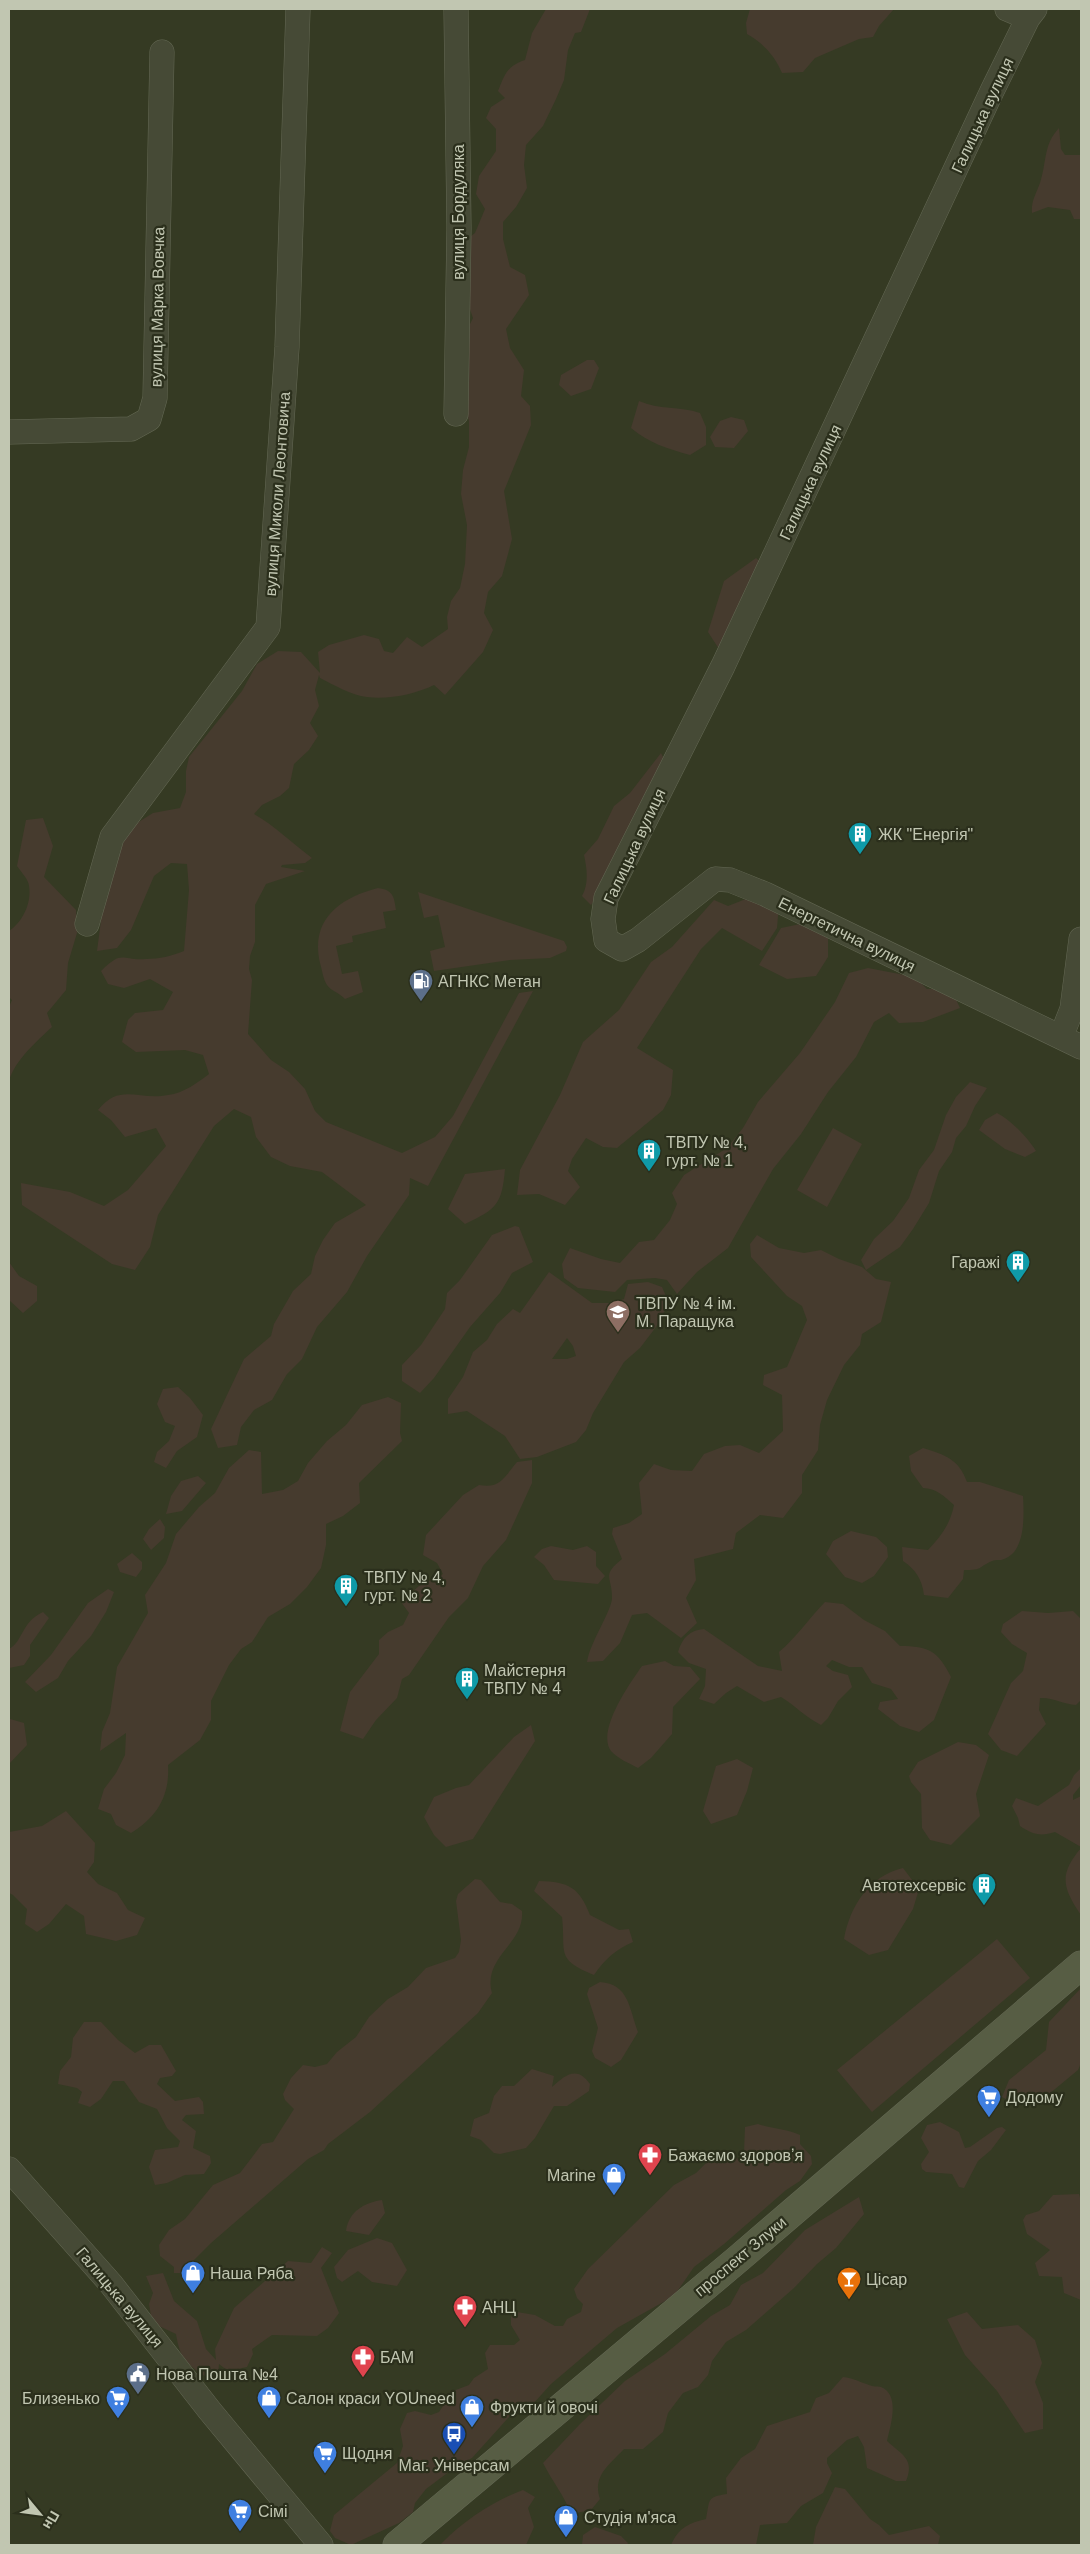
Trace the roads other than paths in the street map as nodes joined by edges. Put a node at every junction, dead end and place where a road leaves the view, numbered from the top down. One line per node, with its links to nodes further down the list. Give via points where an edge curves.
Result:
1 (298, 9): 8 (street, вулиця Миколи Леонтовича, via 287,347 268,627 112,837)
2 (456, 9): 6 (street, вулиця Бордуляка, via 459,228)
3 (1007, 9): 4 (street)
4 (1032, 13): 10 (street, Галицька вулиця, via 723,666 606,898 603,919 606,940)
5 (162, 52): 7 (street, вулиця Марка Вовчка, via 155,398 149,419 131,429)
6 (456, 414)
7 (9, 432)
8 (87, 924)
9 (1081, 939): 11 (street)
10 (622, 948): 11 (street, Енергетична вулиця, via 638,940 714,879 730,880)
11 (1071, 1042)
12 (1081, 1964): 15 (main road, проспект Злуки, via 738,2259)
13 (9, 2169): 14 (street, Галицька вулиця, via 111,2284)
14 (321, 2545)
15 (397, 2545)

